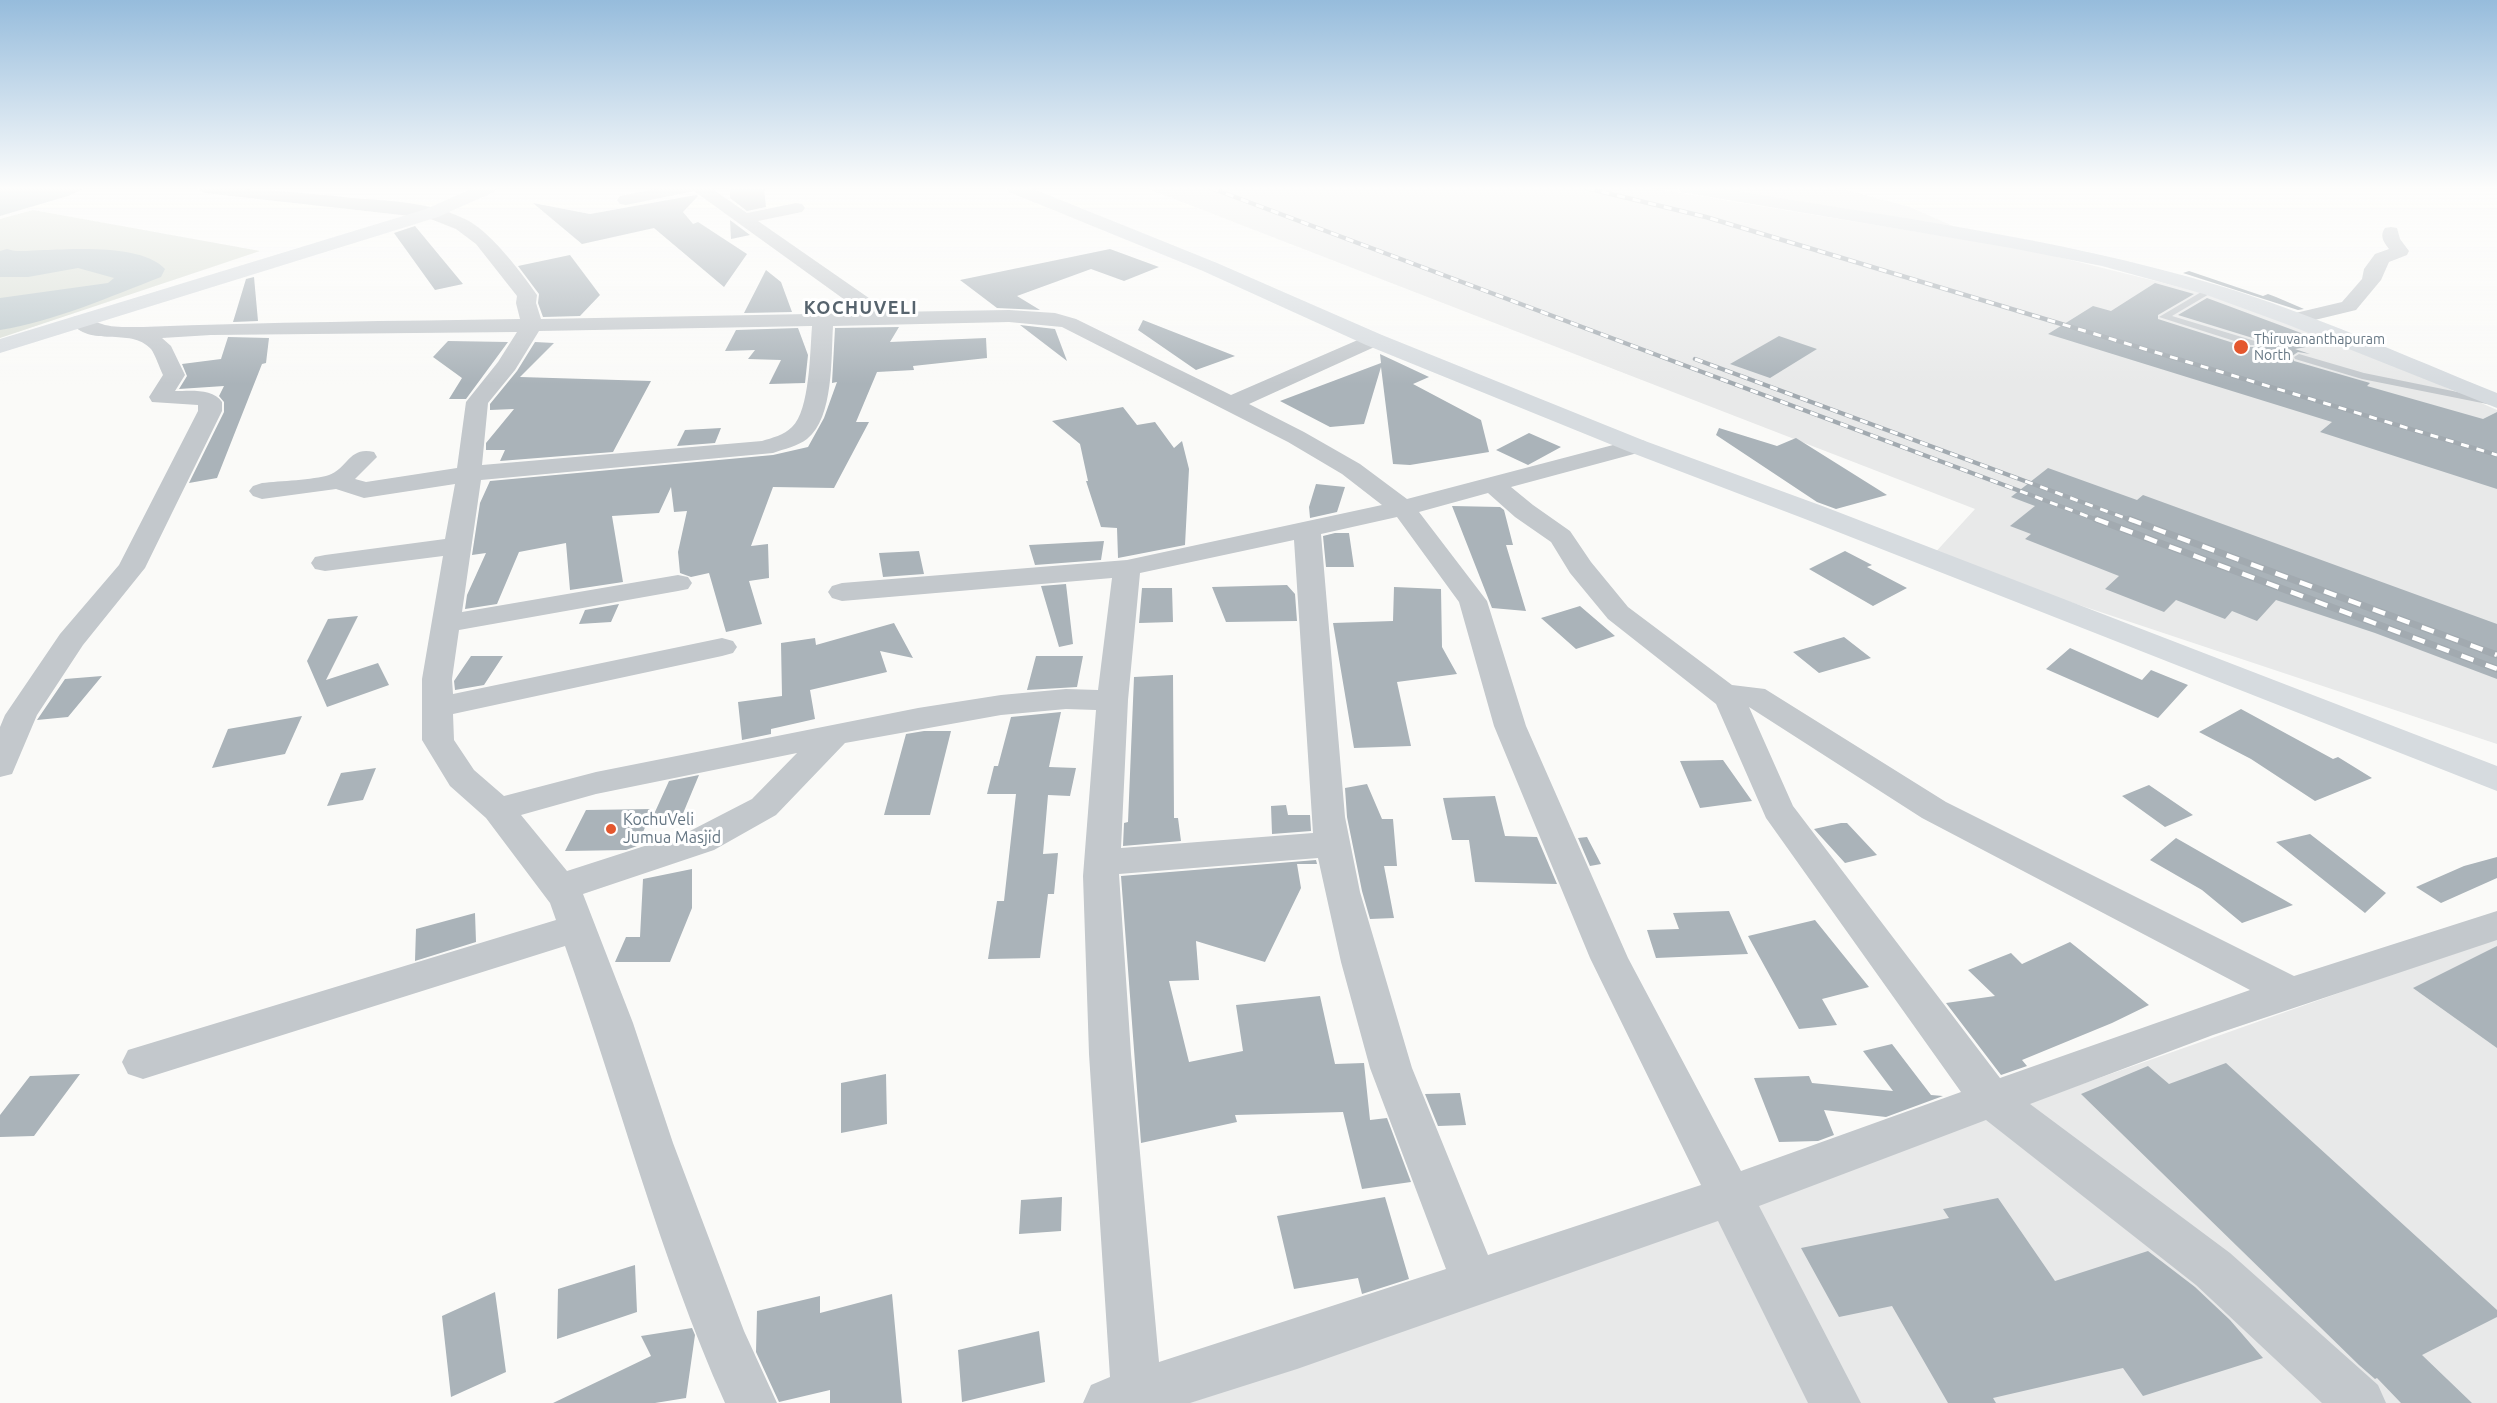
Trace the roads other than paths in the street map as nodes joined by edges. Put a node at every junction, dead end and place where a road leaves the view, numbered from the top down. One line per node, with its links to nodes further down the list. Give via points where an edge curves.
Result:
1 (300, 253): 11 (main road)
2 (493, 253): 12 (street, via 527,295)
3 (792, 253): 8 (street)
4 (1177, 253): 14 (main road)
5 (2066, 253): 7 (main road)
6 (2394, 253): 10 (street, via 2382,258 2371,280 2349,306)
7 (2211, 290): 10 (main road); 15 (lane, via 2164,317)
8 (884, 318): 9 (street); 19 (street, via 1009,315 1055,319 1085,329)
9 (823, 319): 12 (street); 22 (street, via 810,418 802,432 782,442 738,451)
10 (2294, 319): 18 (main road)
11 (80, 321): 13 (street, via 99,331); 16 (main road)
12 (532, 325): 13 (street); 22 (street, via 477,402)
13 (140, 333): 39 (street, via 160,346 174,375 160,397 201,398 211,402 210,411 131,568 71,640 21,715)
14 (1374, 340): 19 (street); 20 (main road)
15 (2251, 343)
16 (0, 345)
17 (2299, 357): 18 (lane, via 2362,376)
18 (2497, 402)
19 (1231, 404): 26 (street, via 1351,469)
20 (1636, 446): 24 (street); 40 (main road)
21 (365, 457): 23 (street)
22 (469, 474): 23 (street, via 364,490); 28 (street)
23 (338, 481): 25 (street)
24 (1492, 484): 26 (street); 35 (street, via 1561,537 1618,613)
25 (262, 491)
26 (1403, 508): 27 (street); 50 (street, via 1473,601 1510,726 1604,946)
27 (1307, 530): 30 (street); 42 (street)
28 (458, 546): 29 (street); 33 (street)
29 (324, 563)
30 (1127, 568): 32 (street); 36 (street)
31 (678, 583): 33 (street)
32 (842, 592)
33 (446, 624): 37 (street, via 437,679)
34 (722, 647): 37 (street)
35 (1730, 699): 47 (street, via 1737,694 1754,696 1934,810); 49 (street, via 1778,810)
36 (1112, 700): 38 (street, via 1066,699 1001,705); 43 (street)
37 (438, 708): 41 (street, via 438,740 462,778)
38 (834, 735): 41 (street, via 596,783); 44 (street, via 764,807 701,841)
39 (0, 766)
40 (2497, 779)
41 (498, 810): 44 (street)
42 (1333, 844): 43 (street); 51 (street, via 1360,962 1391,1068)
43 (1102, 862): 52 (street)
44 (558, 888): 46 (street, via 567,898)
45 (2497, 925): 47 (street)
46 (578, 928): 48 (street); 53 (street, via 723,1342)
47 (2291, 993): 49 (street)
48 (142, 1062)
49 (1990, 1098): 50 (street); 55 (street, via 2212,1269)
50 (1730, 1196): 51 (street); 54 (street)
51 (1475, 1283): 52 (street)
52 (1127, 1400)
53 (751, 1403)
54 (1835, 1403)
55 (2360, 1403)

